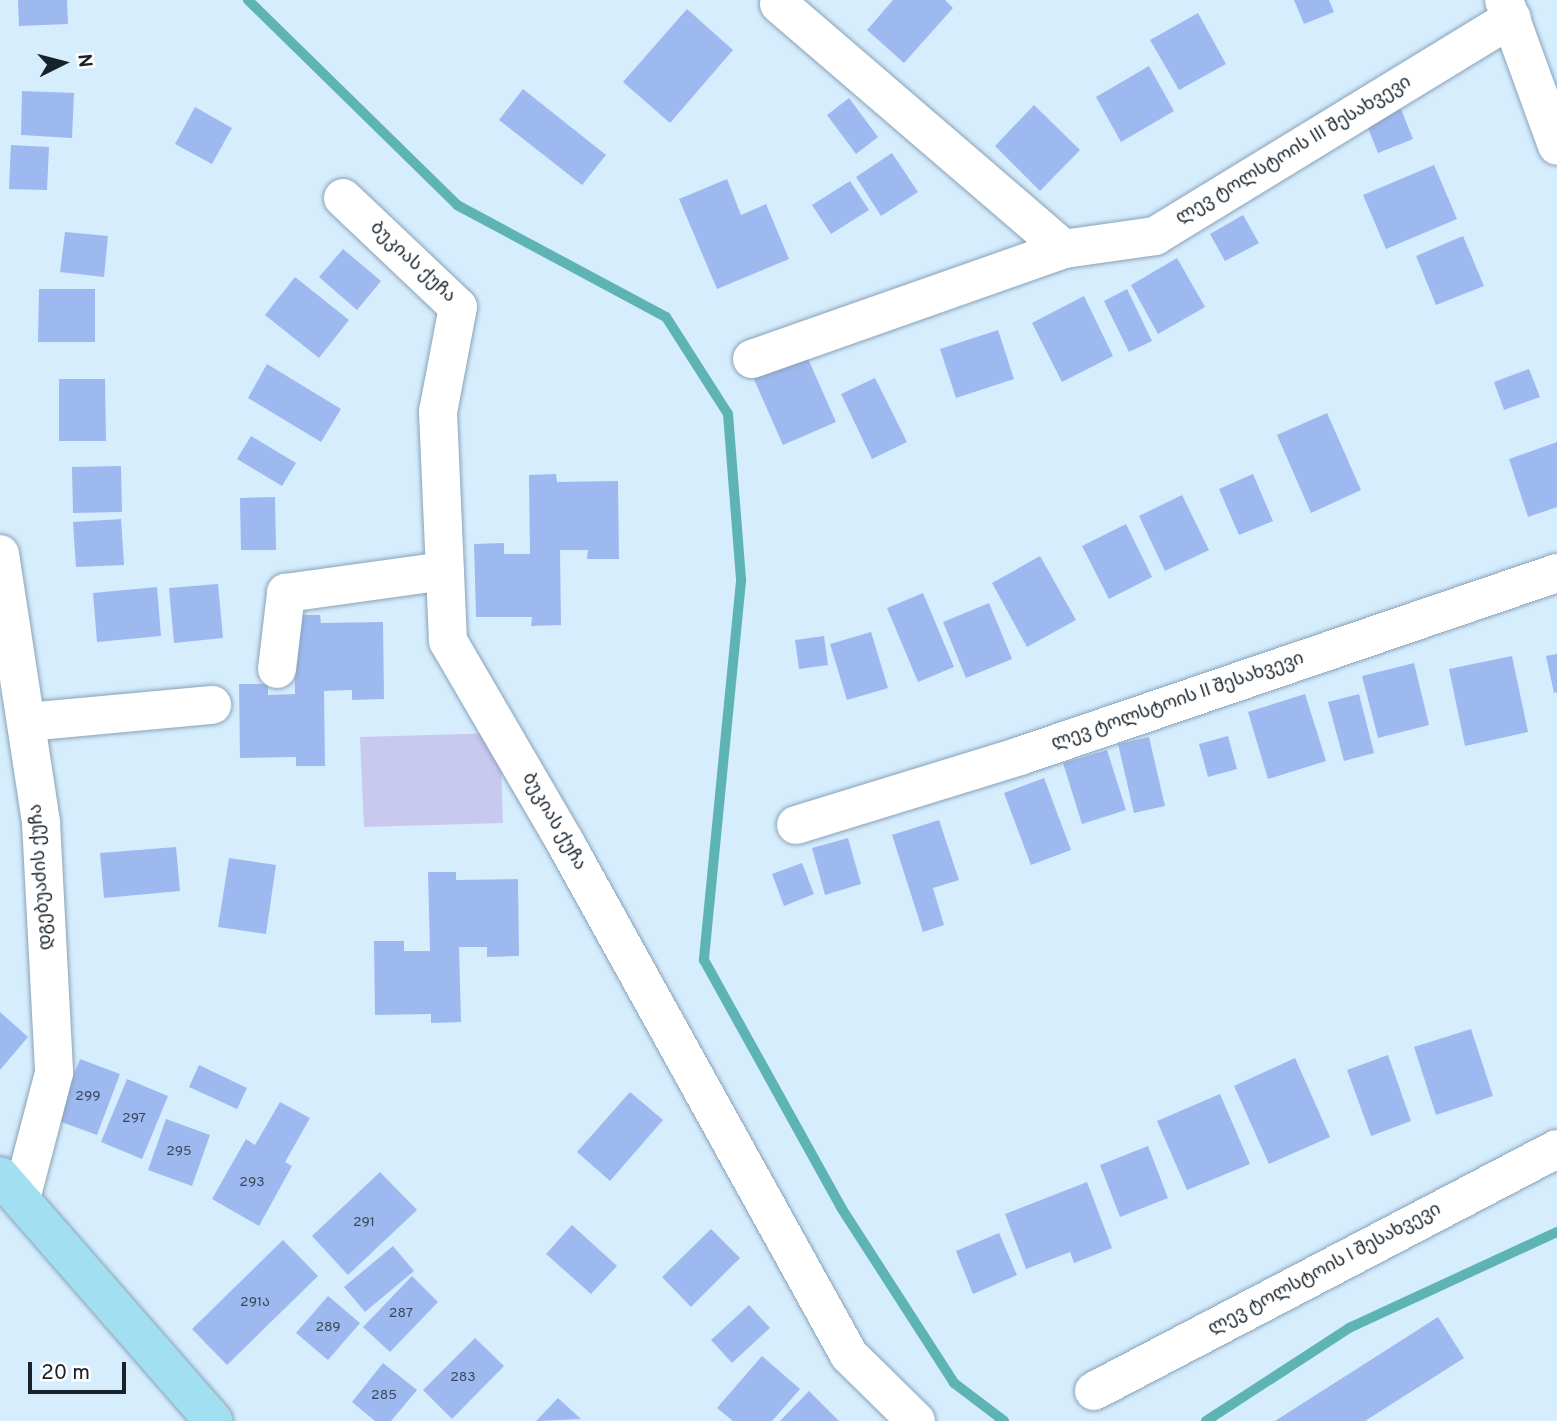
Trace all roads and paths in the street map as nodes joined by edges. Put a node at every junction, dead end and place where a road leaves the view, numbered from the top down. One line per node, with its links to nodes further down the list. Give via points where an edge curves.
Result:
1 (779, 4): 5 (street)
2 (1508, 9): 3 (street); 5 (street, ლევ ტოლსტოის III შესახვევი, via 1155,236)
3 (1557, 146)
4 (343, 198): 8 (street, ბუკიას ქუჩა, via 458,307 438,412)
5 (1064, 248): 6 (street, ლევ ტოლსტოის III შესახვევი)
6 (752, 359)
7 (0, 554): 12 (street, დგებუაძის ქუჩა)
8 (444, 571): 10 (street, via 286,593); 18 (street, ბუკიას ქუჩა, via 448,642 565,842 849,1355)
9 (1557, 573): 13 (street, ლევ ტოლსტოის II შესახვევი, via 1020,756)
10 (277, 669)
11 (212, 705): 12 (street)
12 (27, 722): 15 (street, დგებუაძის ქუჩა, via 40,822 54,1073)
13 (796, 825)
14 (1557, 1149): 16 (street, ლევ ტოლსტოის I შესახვევი)
15 (11, 1187): 17 (main road)
16 (1094, 1391)
17 (214, 1421)
18 (916, 1421)

